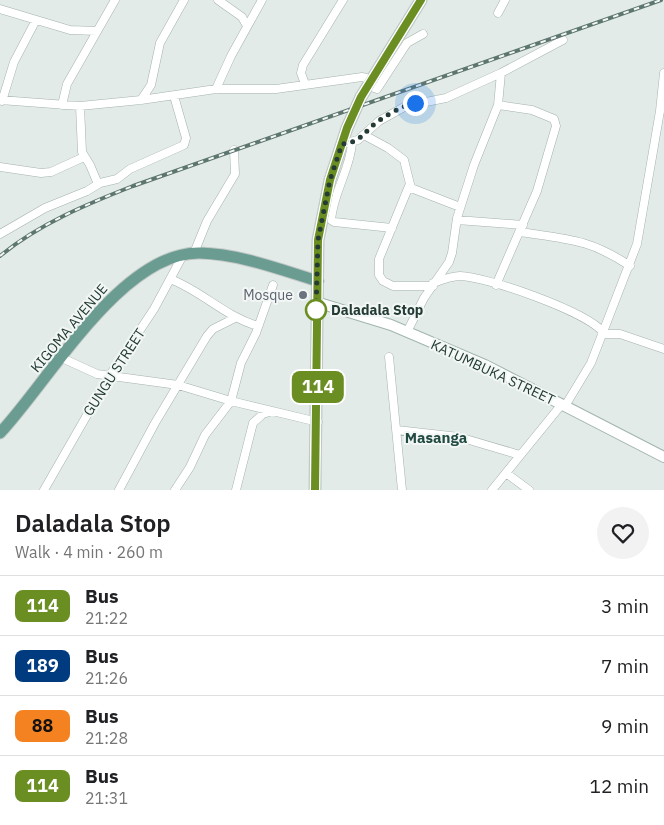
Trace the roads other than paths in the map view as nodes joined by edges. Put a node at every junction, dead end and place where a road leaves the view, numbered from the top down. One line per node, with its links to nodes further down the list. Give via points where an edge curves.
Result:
1 (115, 0): 12 (street)
2 (184, 0): 22 (street, via 160,43 151,86)
3 (218, 0): 11 (street, via 242,17)
4 (262, 0): 11 (street)
5 (343, 0): 18 (street, via 303,65 301,73)
6 (421, 0): 17 (main road)
7 (505, 0): 9 (street)
8 (0, 8): 10 (street)
9 (498, 13)
10 (36, 20): 12 (street, via 74,31); 21 (street, via 14,62)
11 (246, 26): 19 (street)
12 (97, 30): 24 (street, via 67,84)
13 (423, 34): 17 (street, via 407,43 377,89)
14 (563, 40): 15 (street)
15 (501, 73): 23 (street); 27 (street, via 446,98 406,106 379,121)
16 (664, 73): 26 (street)
17 (369, 82): 18 (street, via 362,77); 28 (main road, via 347,128)
18 (305, 84): 19 (street, via 276,89)
19 (216, 89): 20 (street)
20 (174, 96): 22 (street); 32 (street, via 186,138 184,145 130,168 117,179)
21 (1, 100): 24 (street)
22 (141, 100): 25 (street)
23 (498, 105): 34 (street); 37 (street, via 532,110 549,116 555,122 545,169)
24 (62, 106): 25 (street)
25 (80, 106): 30 (street)
26 (662, 112): 40 (street)
27 (364, 135): 28 (street); 33 (street, via 404,160)
28 (347, 143): 36 (street, via 349,162 331,220); 42 (main road, via 330,180 318,240)
29 (234, 150): 39 (street, GUNGU STREET, via 235,174)
30 (84, 157): 31 (street, via 51,172); 32 (street)
31 (0, 167)
32 (98, 184): 38 (street)
33 (409, 186): 34 (street); 36 (street)
34 (460, 207): 35 (street)
35 (456, 220): 37 (street); 43 (street, via 449,262)
36 (392, 228): 43 (street, via 379,259 378,268 383,280 393,286)
37 (522, 228): 40 (street, via 576,239 606,250); 45 (street)
38 (0, 233)
39 (189, 253): 41 (street, GUNGU STREET); 42 (main road, KIGOMA AVENUE, via 221,254); 53 (main road, KIGOMA AVENUE, via 154,265 122,289)
40 (630, 266): 50 (street)
41 (170, 279): 47 (street); 54 (street, GUNGU STREET)
42 (318, 281): 46 (main road)
43 (433, 284): 45 (street, via 460,276); 49 (street)
44 (273, 285): 48 (street)
45 (496, 285): 50 (street, via 580,314)
46 (316, 302): 49 (main road, KATUMBUKA STREET); 59 (main road)
47 (235, 318): 48 (street); 55 (street, via 213,329)
48 (258, 326): 56 (street, via 241,363)
49 (407, 332): 57 (main road, KATUMBUKA STREET, via 485,365)
50 (603, 333): 51 (street, via 620,334); 57 (street, via 591,363)
51 (664, 349)
52 (389, 357): 60 (street)
53 (62, 358): 54 (street); 61 (main road, KIGOMA AVENUE)
54 (110, 375): 55 (street); 67 (street, GUNGU STREET)
55 (178, 385): 56 (street); 68 (street)
56 (231, 401): 58 (street); 69 (street, via 204,435 190,467)
57 (563, 405): 63 (street); 64 (main road, KATUMBUKA STREET)
58 (272, 411): 59 (street); 66 (street, via 253,423)
59 (318, 422): 71 (main road)
60 (397, 430): 63 (street, via 459,437); 72 (street)
61 (0, 433): 62 (street)
62 (0, 442)
63 (520, 455): 65 (street)
64 (664, 457)
65 (506, 473): 73 (street); 74 (street)
66 (236, 488): 70 (street)
67 (44, 490)
68 (119, 490)
69 (174, 490)
70 (246, 490)
71 (315, 490)
72 (402, 490)
73 (492, 490)
74 (529, 490)

